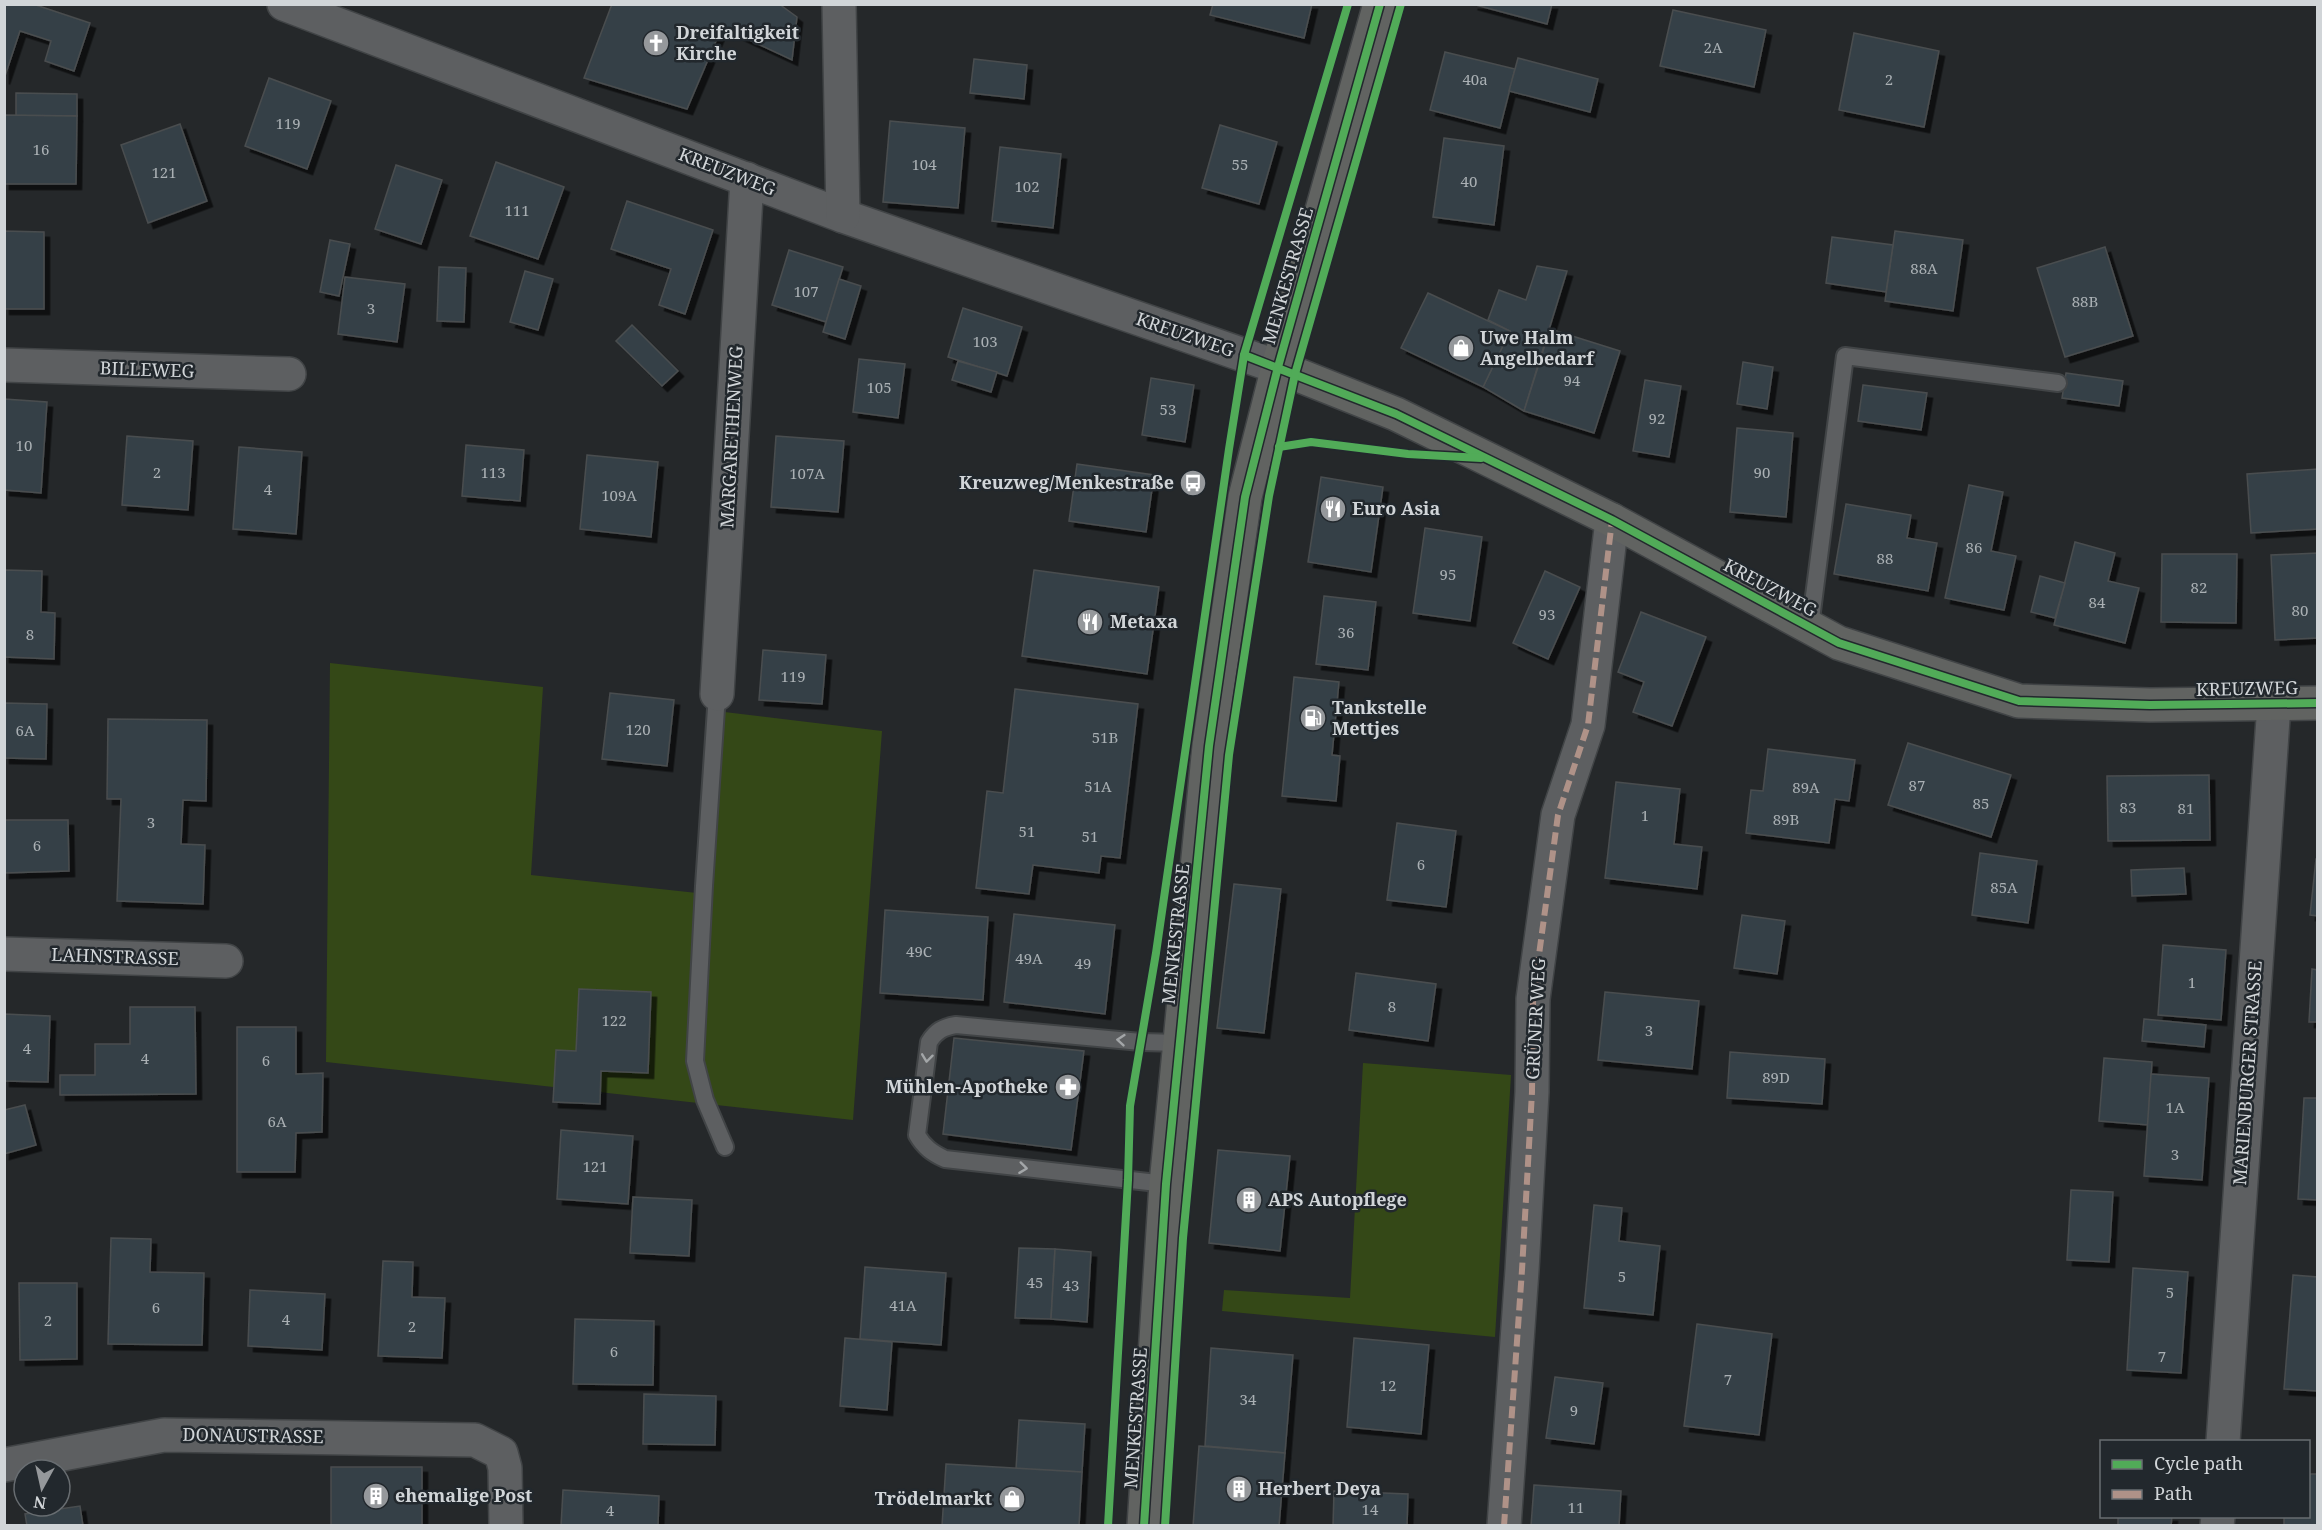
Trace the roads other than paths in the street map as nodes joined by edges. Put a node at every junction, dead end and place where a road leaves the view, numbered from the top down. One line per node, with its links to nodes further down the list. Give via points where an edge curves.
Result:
1 (284, 4): 4 (street, KREUZWEG)
2 (839, 4): 5 (street)
3 (1380, 4): 7 (street, MENKESTRASSE)
4 (747, 179): 5 (street, KREUZWEG); 12 (street, MARGARETHENWEG)
5 (843, 216): 7 (street, KREUZWEG)
6 (4, 365): 8 (street, BILLEWEG)
7 (1278, 367): 10 (street, KREUZWEG, via 1396,414); 17 (street, MENKESTRASSE, via 1245,497 1211,734)
8 (289, 374)
9 (2058, 383): 11 (lane, via 1845,356)
10 (1612, 520): 11 (street, KREUZWEG); 24 (street, GRÜNER WEG, via 1588,725 1558,815 1533,999 1532,1092)
11 (1810, 627): 14 (street, KREUZWEG, via 1839,643 2019,701)
12 (717, 694): 18 (lane, via 695,1061 705,1100)
13 (2318, 702): 14 (street, KREUZWEG)
14 (2274, 704): 20 (street, MARIENBURGER STRASSE)
15 (4, 954): 16 (street, LAHNSTRASSE)
16 (226, 961)
17 (1180, 1043): 19 (street, MENKESTRASSE); 19 (lane, one-way to 19, via 944,1027 929,1042 917,1135 922,1145 945,1159)
18 (725, 1147)
19 (1166, 1184): 23 (street, MENKESTRASSE)
20 (2223, 1440)
21 (4, 1465): 22 (street, DONAUSTRASSE, via 164,1435 475,1440 501,1453)
22 (506, 1526)
23 (1144, 1526)
24 (1504, 1526)

